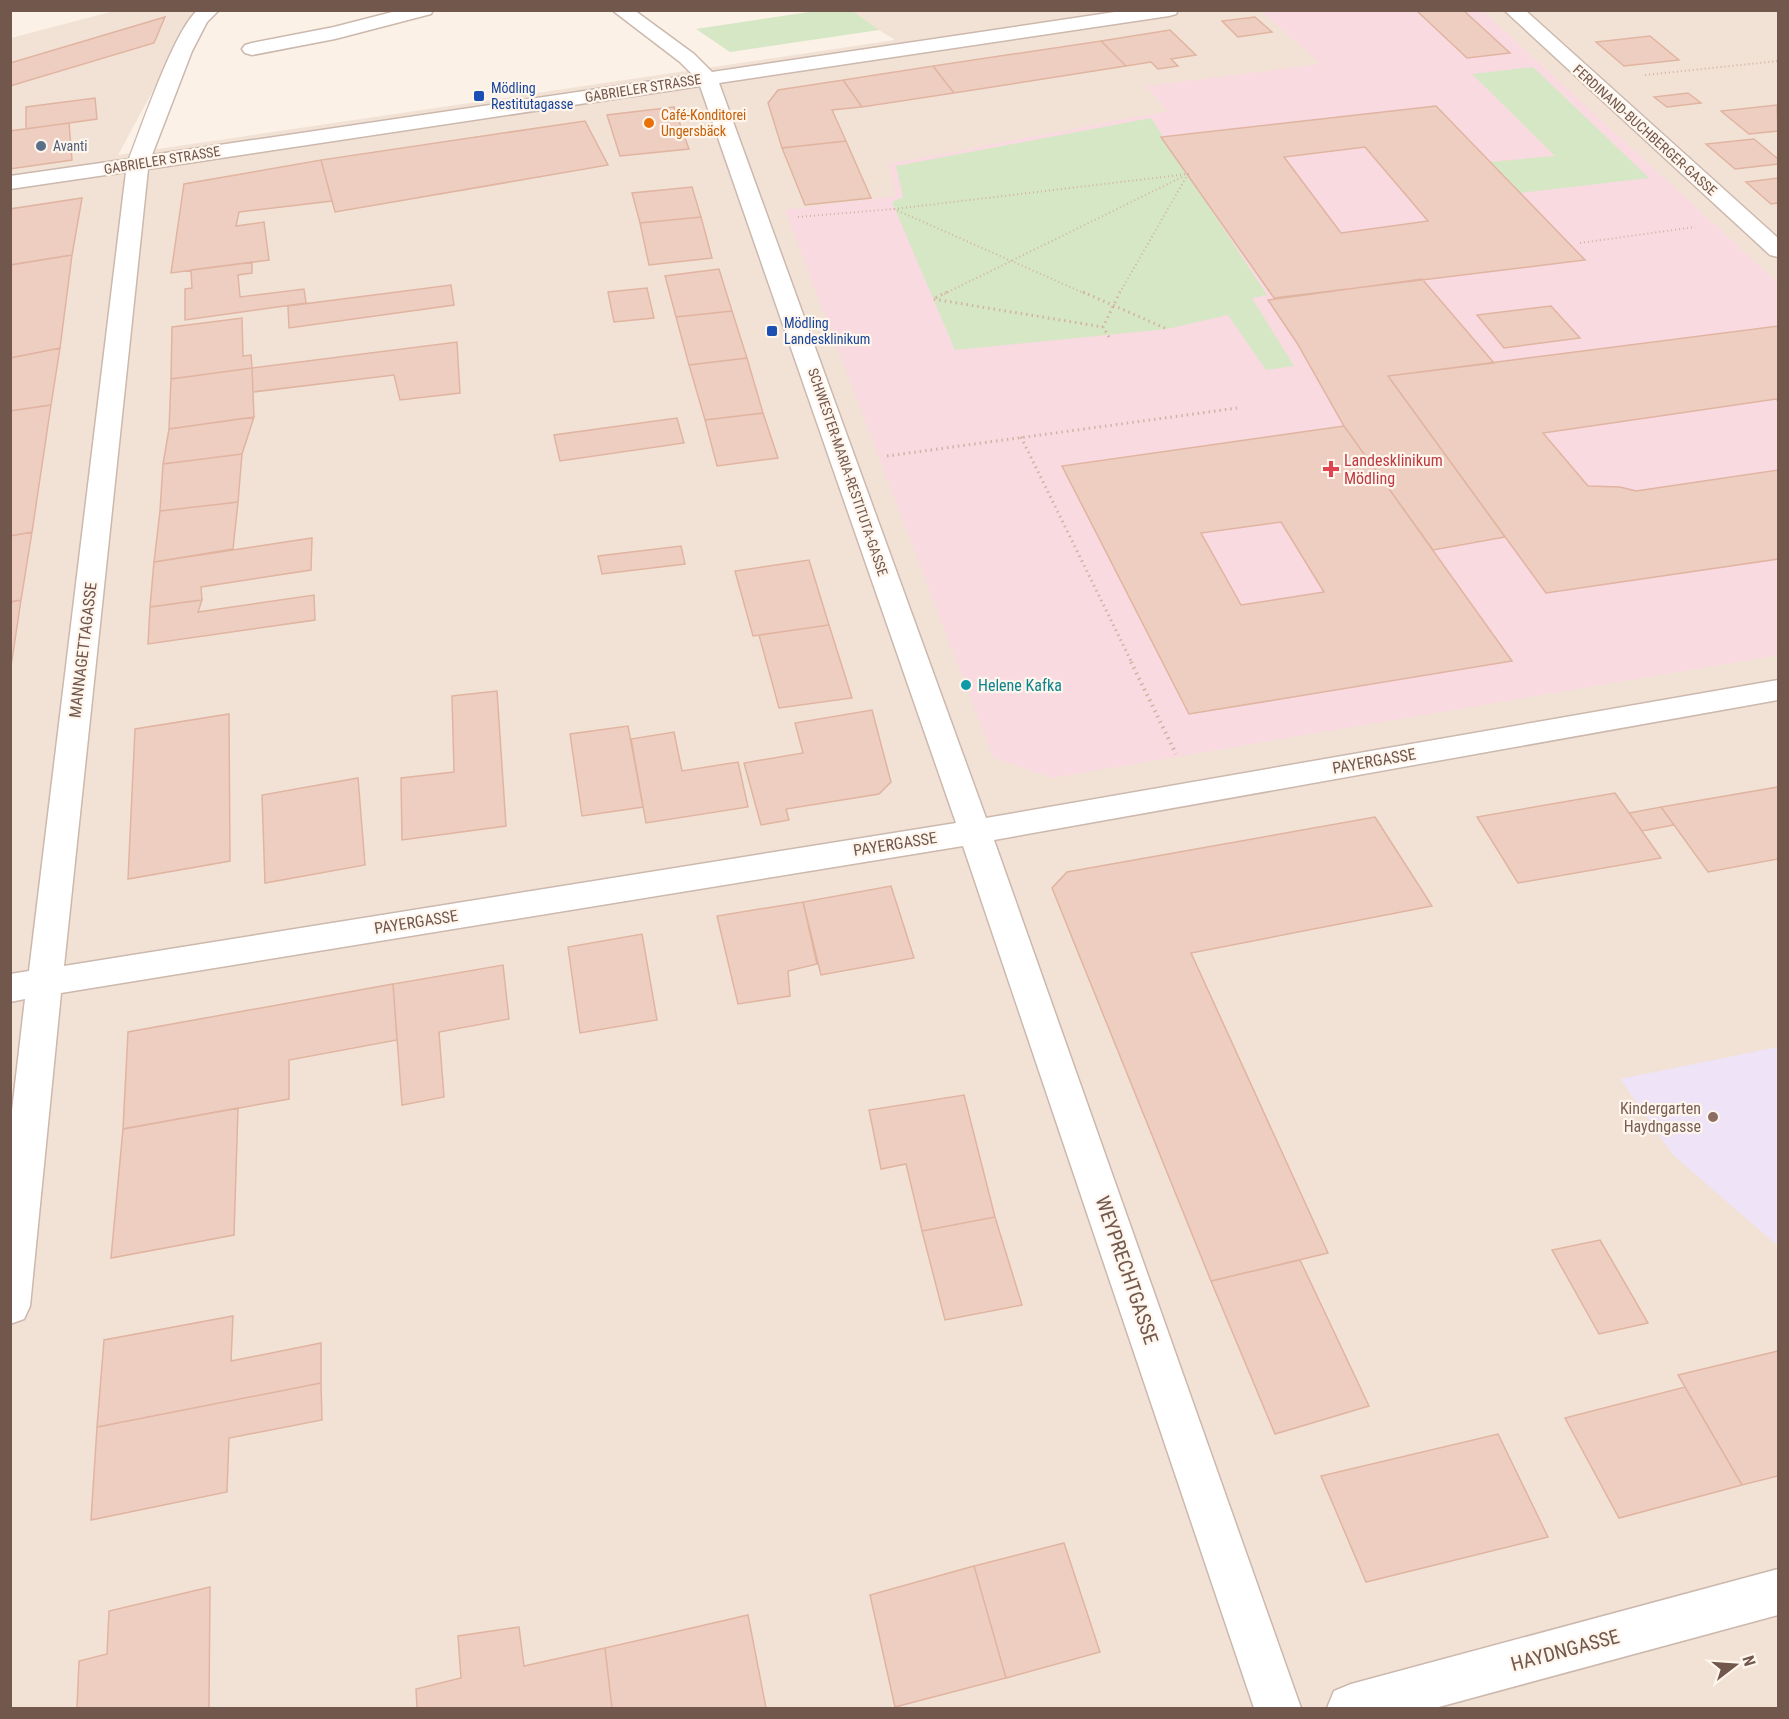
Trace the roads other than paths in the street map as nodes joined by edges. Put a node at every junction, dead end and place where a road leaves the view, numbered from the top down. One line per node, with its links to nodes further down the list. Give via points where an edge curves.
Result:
1 (210, 10): 8 (street, MANNAGETTAGASSE, via 199,19 182,51)
2 (424, 10): 6 (street)
3 (621, 10): 7 (street, via 687,58)
4 (1169, 10): 7 (street, GABRIELER STRASSE, via 1026,24)
5 (1513, 10): 10 (street, FERDINAND-BUCHBERGER-GASSE, via 1590,82)
6 (252, 49)
7 (708, 79): 8 (street, GABRIELER STRASSE); 13 (street, SCHWESTER-MARIA-RESTITUTA-GASSE)
8 (138, 163): 9 (street, GABRIELER STRASSE); 14 (street, MANNAGETTAGASSE)
9 (10, 183)
10 (1761, 227): 11 (street, FERDINAND-BUCHBERGER-GASSE)
11 (1779, 250)
12 (1779, 690): 13 (street, PAYERGASSE)
13 (975, 832): 14 (street, PAYERGASSE); 18 (street, WEYPRECHTGASSE)
14 (45, 982): 15 (street, PAYERGASSE); 16 (street, MANNAGETTAGASSE)
15 (10, 988)
16 (10, 1306)
17 (1779, 1592): 19 (street, HAYDNGASSE)
18 (1278, 1708)
19 (1351, 1708)

